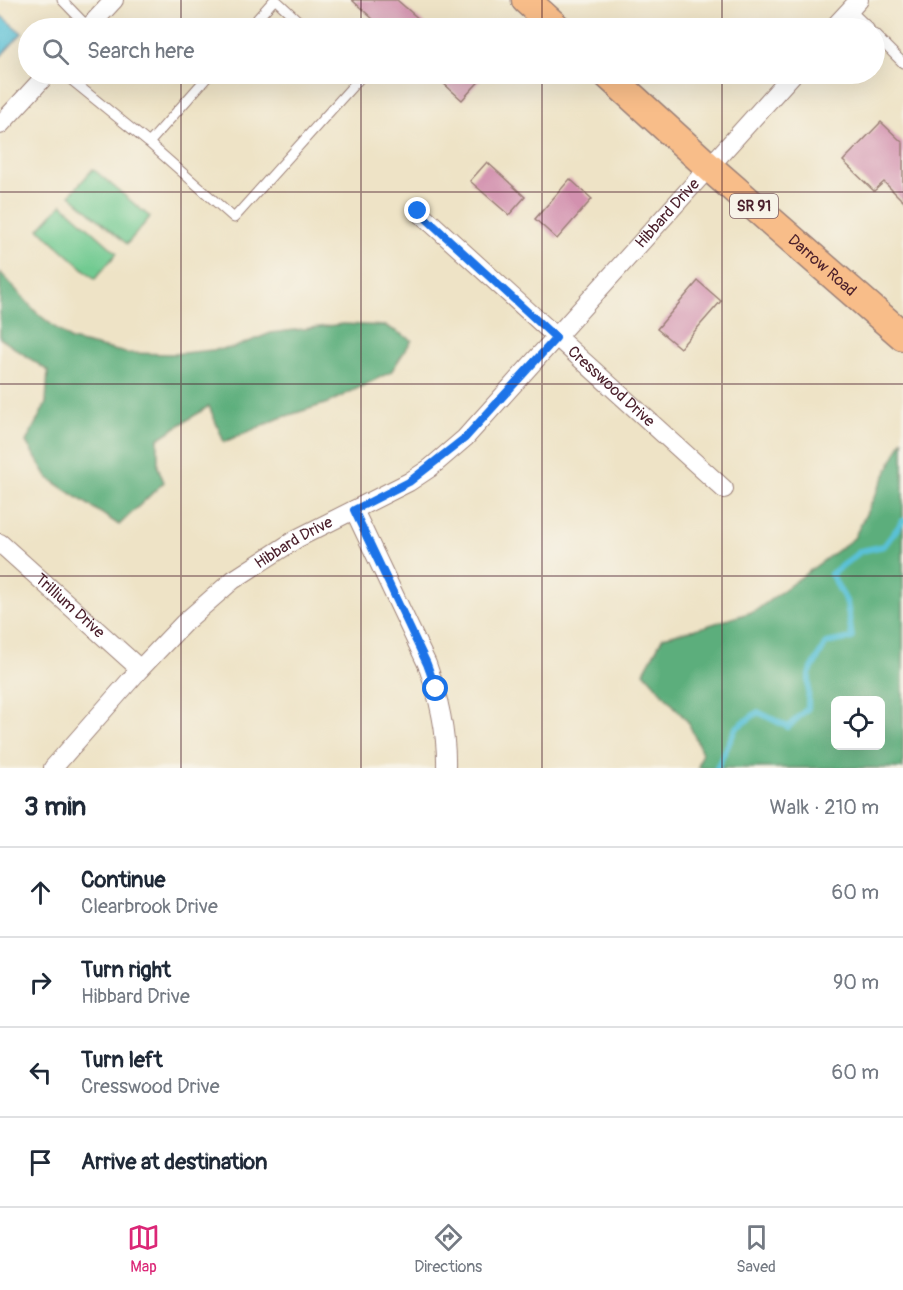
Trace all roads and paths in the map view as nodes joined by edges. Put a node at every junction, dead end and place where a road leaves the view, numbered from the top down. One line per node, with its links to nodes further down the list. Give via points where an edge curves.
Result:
1 (62, 0): 6 (lane)
2 (114, 0): 7 (street)
3 (275, 0): 8 (lane); 9 (lane)
4 (526, 0): 10 (main road)
5 (855, 5): 11 (street); 12 (lane)
6 (79, 18)
7 (98, 18)
8 (258, 18)
9 (295, 18)
10 (546, 18)
11 (843, 18)
12 (863, 18)
13 (885, 45): 14 (lane)
14 (903, 63)
15 (38, 84): 21 (street)
16 (76, 84): 22 (lane)
17 (201, 84): 22 (lane)
18 (355, 84): 22 (lane, via 234,218)
19 (618, 84): 23 (main road, Darrow Road / SR 91)
20 (784, 84): 23 (street, Hibbard Drive)
21 (0, 125)
22 (149, 143)
23 (709, 166): 25 (main road, Darrow Road / SR 91); 26 (street, Hibbard Drive)
24 (418, 211): 26 (street, Cresswood Drive)
25 (903, 336)
26 (556, 338): 27 (street, Cresswood Drive); 28 (street, Hibbard Drive, via 465,438 409,482)
27 (724, 489)
28 (354, 510): 30 (street, Hibbard Drive, via 298,538 233,580); 32 (street, via 436,689 447,747)
29 (0, 543): 30 (street, Trillium Drive)
30 (140, 669): 31 (street, Hibbard Drive)
31 (53, 768)
32 (446, 768)

